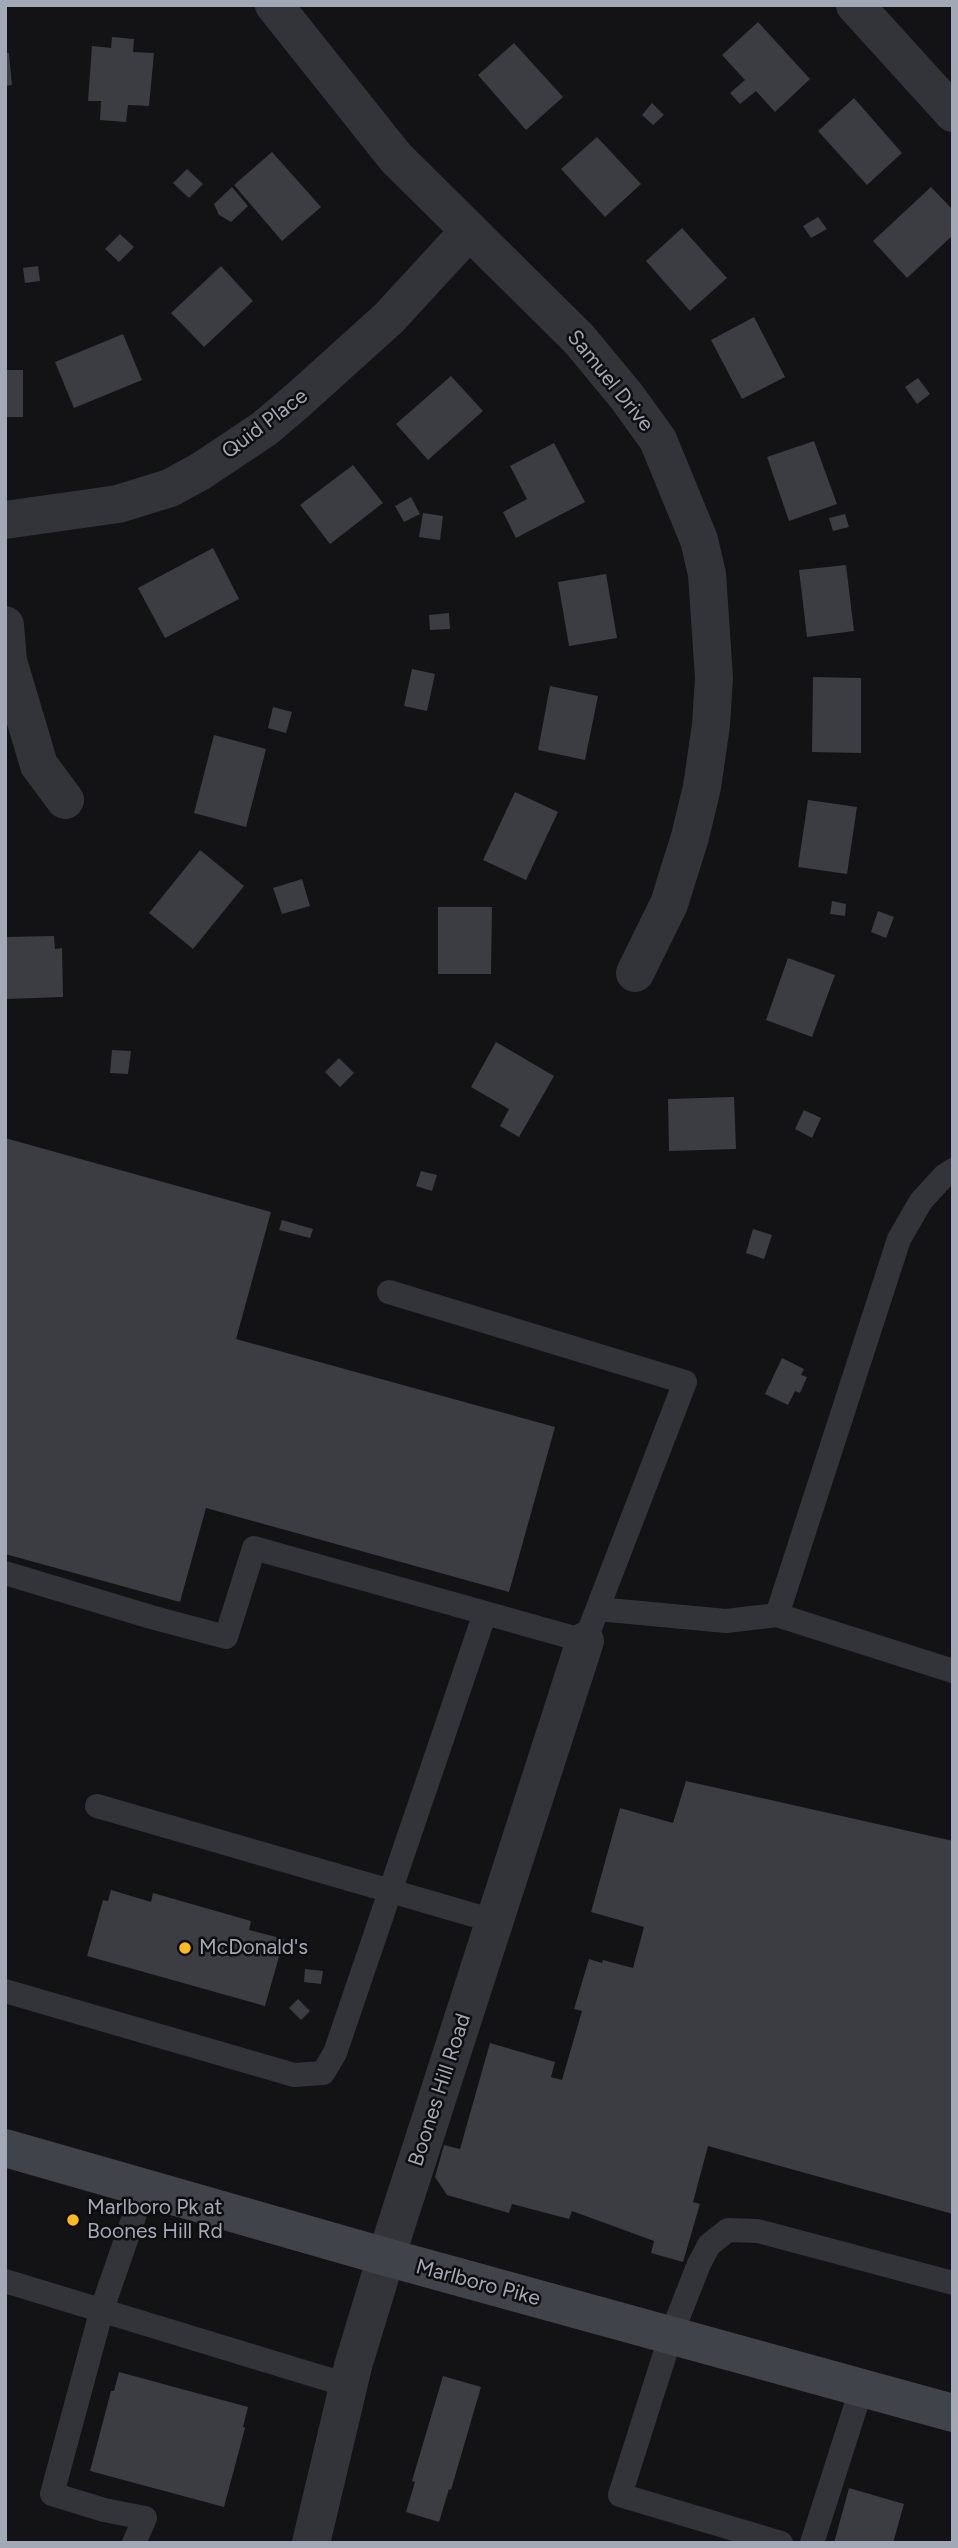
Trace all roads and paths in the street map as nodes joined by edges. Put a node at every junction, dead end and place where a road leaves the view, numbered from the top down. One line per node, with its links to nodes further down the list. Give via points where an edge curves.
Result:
1 (274, 5): 4 (street, Samuel Drive, via 396,158)
2 (855, 5): 3 (street)
3 (953, 113)
4 (469, 230): 5 (street, Quid Place, via 389,318 297,401 201,471 170,488 118,504); 8 (street, Samuel Drive, via 579,339 658,440 699,540 707,574 714,678 702,788 669,904)
5 (5, 520)
6 (5, 625): 7 (street, via 8,661 39,765)
7 (65, 800)
8 (635, 973)
9 (953, 1170): 13 (lane, via 921,1201 899,1239)
10 (389, 1292): 14 (lane, via 685,1382)
11 (5, 1573): 12 (lane, via 226,1637 254,1548)
12 (485, 1613): 14 (lane); 17 (lane)
13 (777, 1615): 14 (lane); 15 (lane)
14 (591, 1625): 18 (street, Boones Hill Road)
15 (953, 1671)
16 (97, 1806): 17 (lane)
17 (390, 1891): 18 (lane); 19 (lane, via 335,2053 323,2073 294,2075)
18 (494, 1921): 22 (street, Boones Hill Road)
19 (5, 1991)
20 (5, 2148): 21 (main road, Marlboro Pike)
21 (144, 2188): 22 (main road, Marlboro Pike); 25 (lane)
22 (386, 2258): 26 (main road, Marlboro Pike); 27 (street, Boones Hill Road)
23 (5, 2281): 25 (lane)
24 (953, 2283): 26 (lane, via 758,2231 728,2230 709,2245)
25 (103, 2309): 27 (lane); 30 (lane, via 52,2494 145,2518)
26 (671, 2335): 28 (main road, Marlboro Pike); 32 (lane, via 620,2495)
27 (350, 2386): 31 (street, Boones Hill Road)
28 (861, 2390): 29 (main road, Marlboro Pike); 33 (lane)
29 (953, 2413)
30 (135, 2543)
31 (311, 2543)
32 (780, 2543)
33 (812, 2543)

